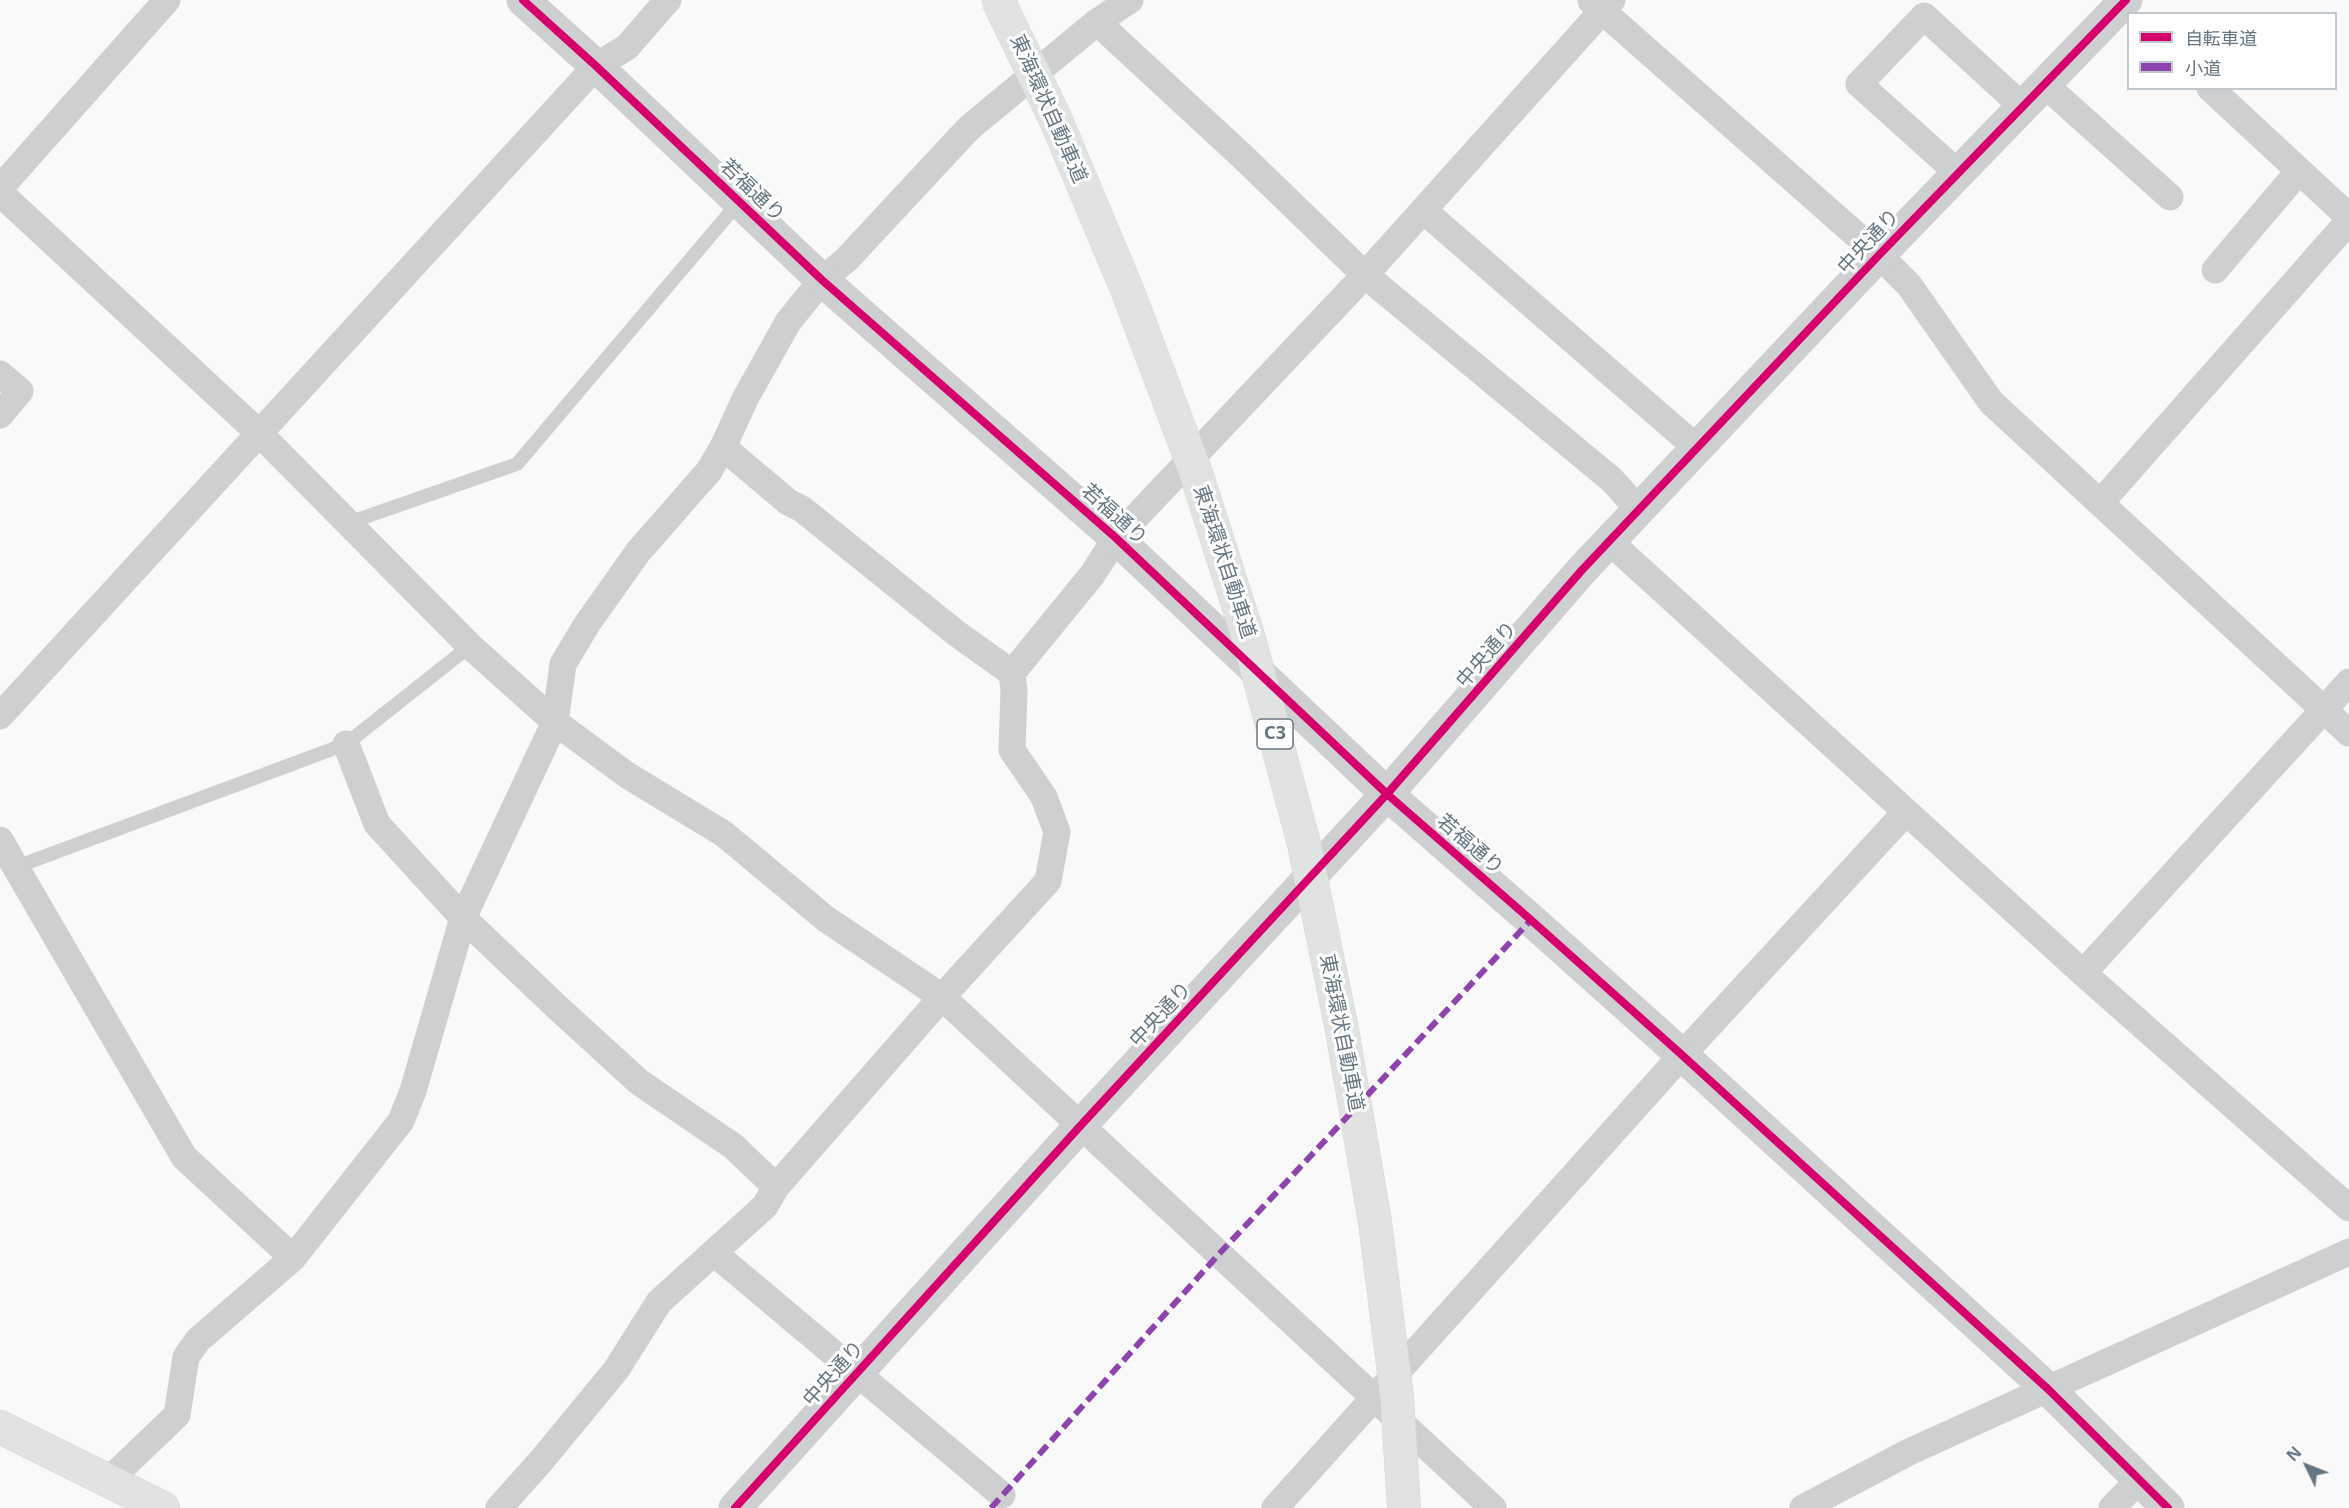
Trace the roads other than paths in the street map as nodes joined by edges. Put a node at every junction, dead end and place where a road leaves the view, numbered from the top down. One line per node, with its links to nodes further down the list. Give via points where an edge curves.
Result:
1 (167, 0): 14 (street)
2 (524, 0): 9 (street, 若福通り)
3 (668, 0): 9 (street, via 627,47)
4 (998, 0): 67 (main road, 東海環状自動車道 / C3, bridge, via 1056,118 1128,292 1195,470 1250,639 1304,844 1342,1030 1375,1222 1397,1397)
5 (1130, 0): 8 (street)
6 (1602, 4): 18 (street); 20 (street)
7 (2122, 5): 11 (street, 中央通り)
8 (1097, 22): 22 (street); 23 (street, via 969,128 847,259)
9 (596, 66): 17 (street, 若福通り); 26 (street)
10 (2212, 90): 12 (street)
11 (2033, 95): 13 (street, 中央通り); 13 (street, via 1924,16 1859,84); 16 (street)
12 (2299, 171): 19 (street); 21 (street)
13 (1958, 172): 20 (street, 中央通り)
14 (0, 188)
15 (0, 193): 26 (street)
16 (2170, 196)
17 (740, 201): 23 (street, 若福通り); 31 (lane, via 517,464)
18 (1423, 210): 22 (street); 28 (street)
19 (2349, 219): 29 (street)
20 (1879, 255): 28 (street, 中央通り); 29 (street, via 1909,285 1991,402)
21 (2215, 270)
22 (1365, 274): 30 (street, via 1612,480); 32 (street)
23 (822, 280): 27 (street, via 788,322); 32 (street, 若福通り)
24 (0, 374): 25 (street, via 20,391)
25 (0, 415)
26 (260, 434): 31 (street); 38 (street)
27 (723, 447): 35 (street, via 788,502); 39 (street, via 709,471 638,552 587,624 563,664)
28 (1698, 449): 30 (street, 中央通り)
29 (2101, 502): 37 (street)
30 (1639, 510): 33 (street, 中央通り)
31 (348, 523): 34 (street)
32 (1116, 538): 35 (street, via 1092,575); 42 (street, 若福通り)
33 (1609, 542): 42 (street, 中央通り); 43 (street)
34 (470, 646): 39 (street); 41 (lane)
35 (1012, 674): 48 (street, via 1012,750 1044,797 1057,832 1048,881)
36 (2349, 682): 37 (street)
37 (2324, 710): 40 (street); 47 (street)
38 (0, 716)
39 (555, 722): 46 (street); 48 (street, via 627,775 724,834 826,919)
40 (2349, 733)
41 (346, 744): 45 (lane); 46 (street, via 377,824)
42 (1387, 794): 49 (street, 若福通り); 50 (street, 中央通り)
43 (1906, 812): 47 (street); 49 (street)
44 (0, 840): 45 (street)
45 (16, 867): 55 (street, via 184,1157)
46 (463, 918): 51 (street, via 639,1082 733,1146); 55 (street, via 401,1121)
47 (2083, 973): 52 (street)
48 (942, 997): 50 (street); 51 (street)
49 (1682, 1054): 57 (street, 若福通り); 58 (street)
50 (1082, 1124): 56 (street, 中央通り); 58 (street)
51 (776, 1187): 54 (street, via 765,1206)
52 (2349, 1208)
53 (2349, 1252): 57 (street)
54 (714, 1253): 56 (street); 64 (street, via 658,1302 616,1370)
55 (293, 1258): 61 (street, via 198,1340 186,1357 177,1415)
56 (856, 1374): 62 (street); 65 (street, 中央通り)
57 (2049, 1390): 60 (street, 若福通り); 69 (street, via 1909,1452)
58 (1373, 1398): 66 (street); 68 (street)
59 (0, 1427): 61 (main road)
60 (2140, 1479): 70 (street); 71 (street, 若福通り)
61 (108, 1481): 63 (main road)
62 (1002, 1495)
63 (163, 1508)
64 (499, 1508)
65 (735, 1508)
66 (1275, 1508)
67 (1404, 1508)
68 (1493, 1508)
69 (1803, 1508)
70 (2112, 1508)
71 (2168, 1508)

